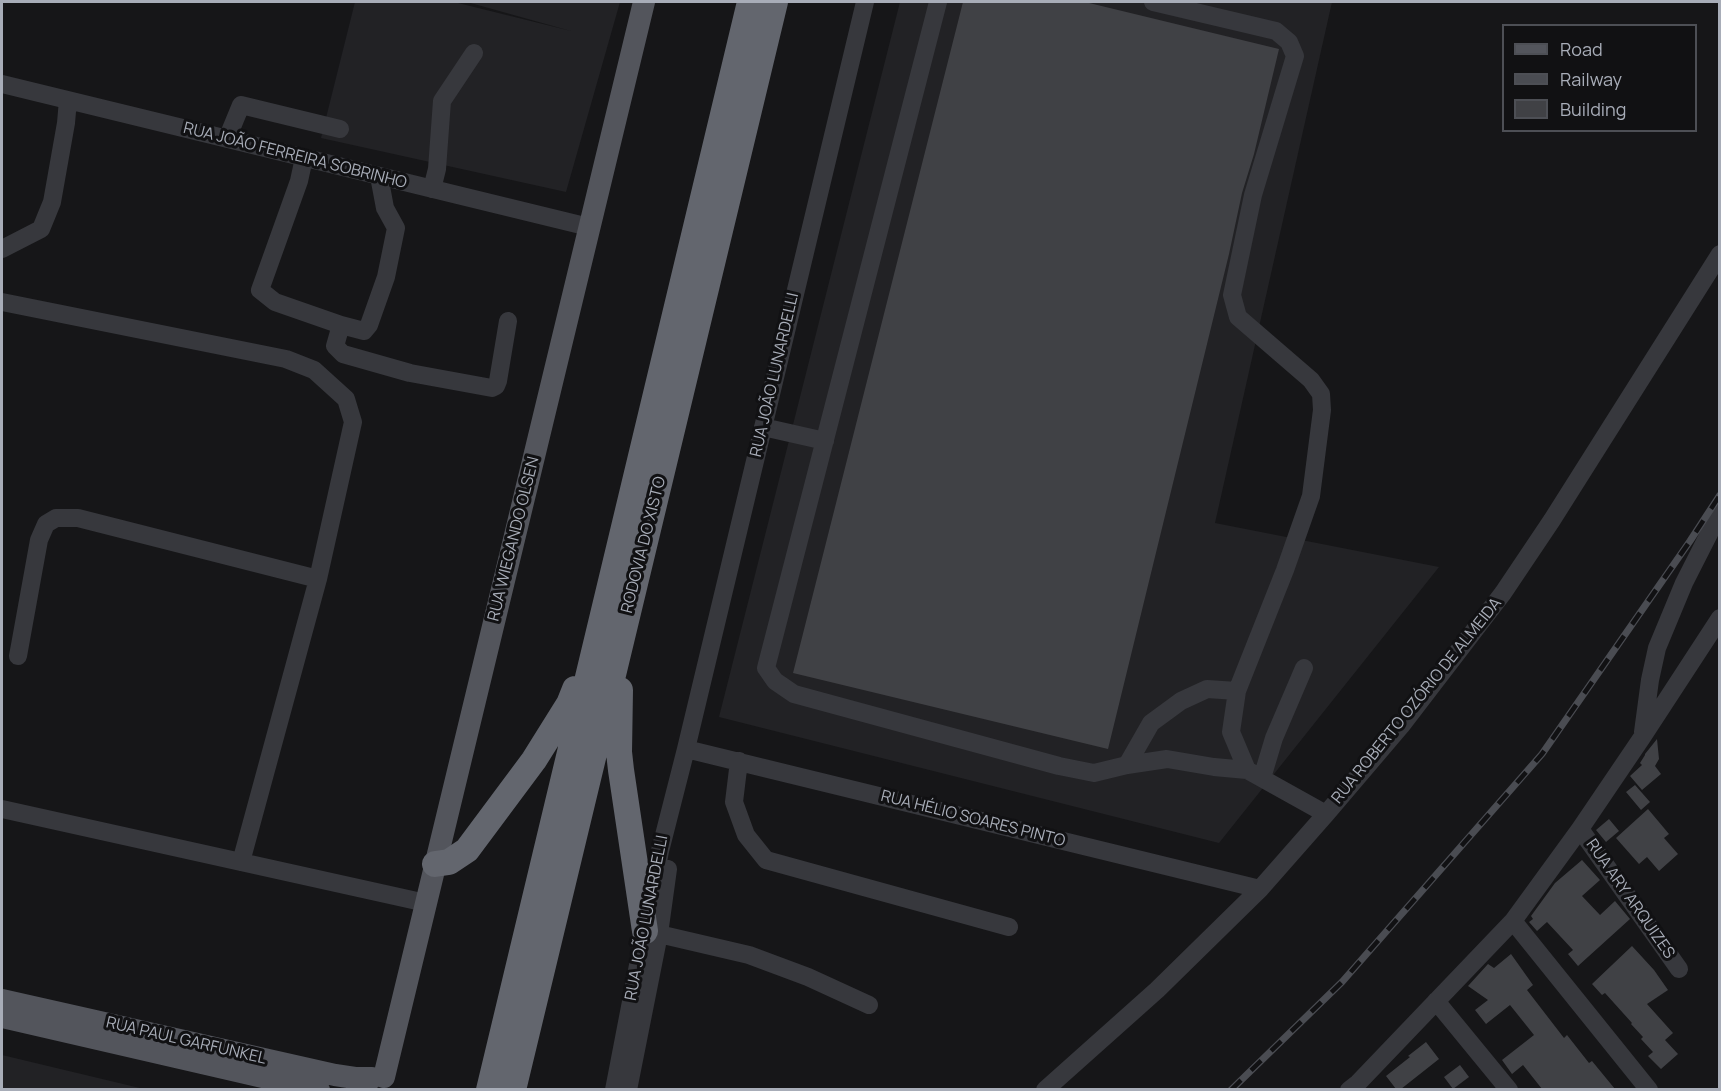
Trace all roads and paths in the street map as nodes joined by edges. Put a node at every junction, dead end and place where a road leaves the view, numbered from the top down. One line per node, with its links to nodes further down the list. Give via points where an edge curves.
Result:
1 (644, 2): 15 (main road, RUA WIEGANDO OLSEN)
2 (750, 2): 26 (highway, RODOVIA DO XISTO)
3 (775, 2): 26 (highway, RODOVIA DO XISTO)
4 (865, 2): 21 (street, RUA JOÃO LUNARDELLI)
5 (938, 2): 22 (street)
6 (1153, 2): 29 (street, via 1276,31 1289,42 1295,56 1253,195 1232,295 1239,317 1311,380 1321,393 1322,410 1311,496)
7 (474, 53): 14 (street, via 442,101)
8 (2, 84): 9 (street, RUA JOÃO FERREIRA SOBRINHO)
9 (68, 100): 11 (street, RUA JOÃO FERREIRA SOBRINHO); 16 (street, via 52,202 41,228)
10 (340, 129): 11 (street, via 241,105)
11 (227, 139): 12 (street, RUA JOÃO FERREIRA SOBRINHO)
12 (304, 158): 13 (street, RUA JOÃO FERREIRA SOBRINHO); 20 (street, via 260,290 275,302)
13 (379, 176): 14 (street, RUA JOÃO FERREIRA SOBRINHO); 20 (street, via 385,208 396,228 386,277 369,325 364,330)
14 (432, 189): 15 (street, RUA JOÃO FERREIRA SOBRINHO)
15 (589, 227): 39 (main road, RUA WIEGANDO OLSEN)
16 (2, 249)
17 (1719, 254): 36 (street, RUA ROBERTO OZÓRIO DE ALMEIDA, via 1503,593 1401,726)
18 (3, 308): 24 (street, via 286,359 314,370 346,399 353,422)
19 (508, 321): 20 (street, via 498,381 492,388 410,373 343,354 335,346)
20 (341, 325)
21 (763, 428): 22 (street); 31 (street, RUA JOÃO LUNARDELLI)
22 (825, 441): 33 (street, via 766,668 775,681 795,694 1059,766 1095,773)
23 (1719, 512): 30 (street, via 1657,648)
24 (318, 579): 27 (street, via 78,518 56,518 46,524 39,540); 38 (street)
25 (1719, 618): 30 (street)
26 (609, 638): 39 (highway, via 534,760 467,850 449,862); 44 (highway, via 619,752); 53 (highway, RODOVIA DO XISTO); 54 (highway, RODOVIA DO XISTO)
27 (18, 656)
28 (1304, 668): 34 (street)
29 (1237, 691): 33 (street, via 1207,689 1181,701 1151,723); 34 (street, via 1231,732)
30 (1643, 736): 37 (street)
31 (686, 748): 32 (street, RUA HÉLIO SOARES PINTO); 44 (street, RUA JOÃO LUNARDELLI, via 660,851)
32 (739, 761): 40 (street, RUA HÉLIO SOARES PINTO); 43 (street, via 734,802 747,835 766,860)
33 (1126, 765): 34 (street, via 1167,759)
34 (1254, 774): 36 (street)
35 (2, 809): 38 (street)
36 (1326, 814): 40 (street, RUA ROBERTO OZÓRIO DE ALMEIDA)
37 (1580, 829): 42 (street); 45 (street, RUA ARY ARQUIZES)
38 (241, 862): 41 (street)
39 (435, 864): 41 (main road, RUA WIEGANDO OLSEN)
40 (1260, 889): 57 (street, RUA ROBERTO OZÓRIO DE ALMEIDA, via 1157,990)
41 (426, 903): 50 (main road, RUA WIEGANDO OLSEN)
42 (1513, 921): 47 (street); 59 (street)
43 (1009, 927)
44 (652, 932): 48 (street, via 749,955); 55 (street, RUA JOÃO LUNARDELLI); 56 (street, RUA JOÃO LUNARDELLI)
45 (1679, 969)
46 (2, 1000): 50 (main road, RUA PAUL GARFUNKEL)
47 (1436, 1001): 51 (street); 58 (street)
48 (869, 1005)
49 (2, 1017): 52 (main road, RUA PAUL GARFUNKEL)
50 (378, 1084)
51 (1357, 1087)
52 (319, 1089)
53 (489, 1089)
54 (513, 1089)
55 (614, 1089)
56 (628, 1089)
57 (1045, 1089)
58 (1509, 1089)
59 (1649, 1089)

